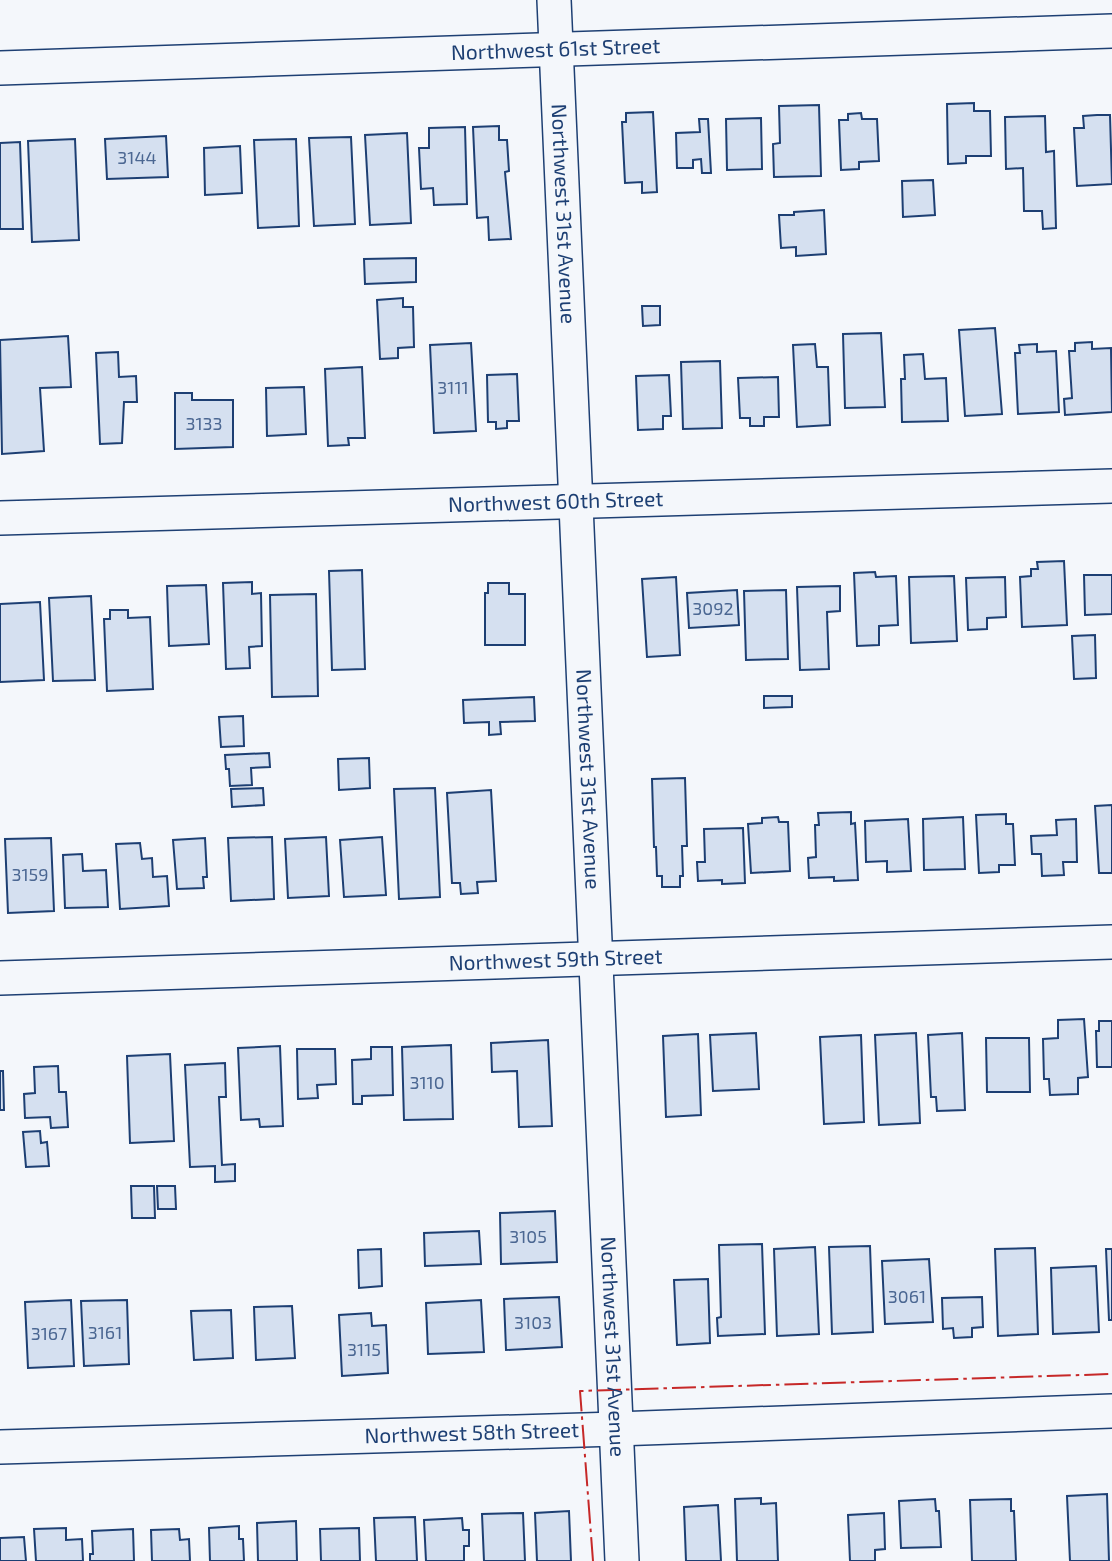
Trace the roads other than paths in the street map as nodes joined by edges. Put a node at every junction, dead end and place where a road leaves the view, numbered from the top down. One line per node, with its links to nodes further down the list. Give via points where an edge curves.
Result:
1 (554, 0): 3 (street, Northwest 31st Avenue)
2 (1112, 31): 3 (street, Northwest 61st Street)
3 (557, 50): 4 (street, Northwest 61st Street); 6 (street, Northwest 31st Avenue)
4 (0, 68)
5 (1112, 486): 6 (street, Northwest 60th Street)
6 (577, 501): 7 (street, Northwest 60th Street); 9 (street, Northwest 31st Avenue)
7 (0, 518)
8 (1112, 942): 9 (street, Northwest 59th Street)
9 (596, 958): 10 (street, Northwest 59th Street); 12 (street, Northwest 31st Avenue)
10 (0, 978)
11 (1112, 1411): 12 (street, Northwest 58th Street)
12 (616, 1429): 13 (street, Northwest 58th Street); 14 (street, Northwest 31st Avenue)
13 (0, 1447)
14 (622, 1561)

